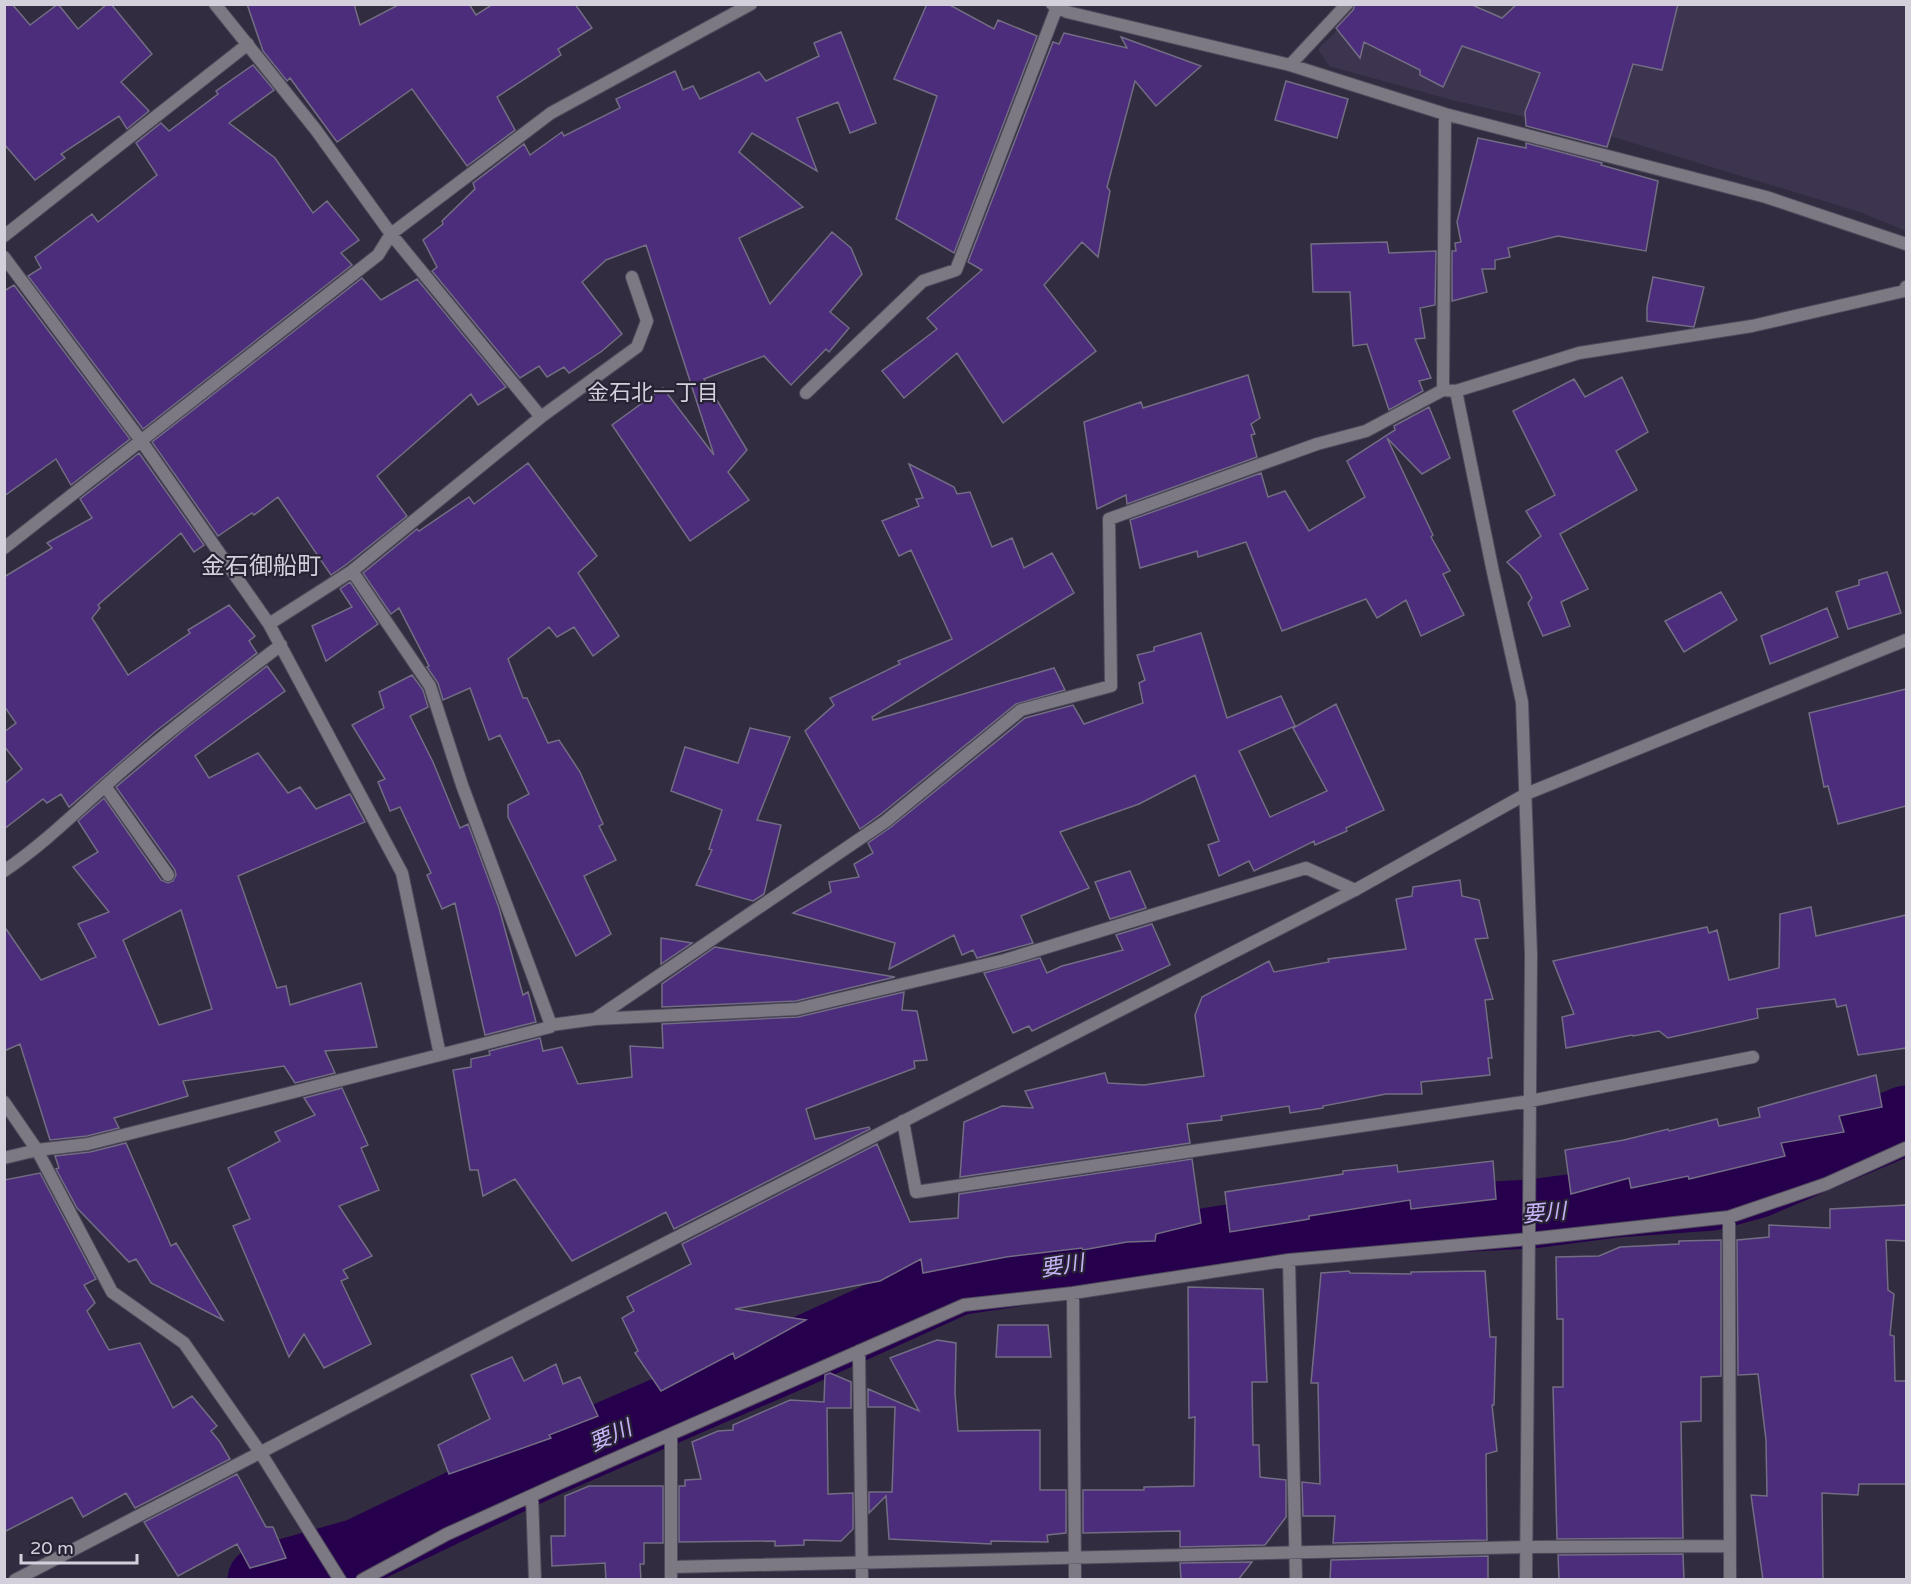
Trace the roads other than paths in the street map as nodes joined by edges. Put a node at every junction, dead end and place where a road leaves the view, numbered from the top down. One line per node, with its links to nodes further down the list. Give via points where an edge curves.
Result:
1 (215, 4): 5 (street)
2 (751, 4): 8 (street, via 550,113)
3 (1347, 4): 6 (street)
4 (1055, 6): 6 (street); 15 (street, via 956,270 923,281)
5 (248, 44): 8 (street); 9 (street)
6 (1290, 64): 7 (street)
7 (1445, 114): 10 (street, via 1766,197); 14 (street)
8 (391, 234): 16 (street); 17 (street, via 378,255)
9 (4, 237)
10 (1906, 244)
11 (4, 257): 17 (street)
12 (632, 277): 16 (street, via 647,321 636,347)
13 (1906, 287): 14 (street, via 1904,291 1752,326 1579,353)
14 (1450, 391): 24 (street, via 1522,702); 28 (street, via 1366,431 1317,444 1109,519 1111,686 1021,710 886,821)
15 (806, 393)
16 (541, 417): 19 (street)
17 (142, 442): 18 (street); 20 (street)
18 (4, 548)
19 (352, 571): 20 (street); 29 (street, via 430,686)
20 (269, 624): 22 (street)
21 (1906, 640): 24 (street)
22 (281, 645): 23 (street, via 174,726); 30 (street, via 402,873)
23 (105, 786): 25 (street, via 32,853); 26 (street)
24 (1526, 794): 27 (street); 32 (street)
25 (4, 871)
26 (168, 875)
27 (1355, 891): 28 (street, via 1306,868 1005,960 797,1009); 34 (street)
28 (595, 1019): 29 (street)
29 (550, 1025): 30 (street)
30 (440, 1055): 36 (street, via 88,1144)
31 (1754, 1057): 32 (street)
32 (1530, 1101): 34 (street, via 916,1192); 39 (street)
33 (4, 1102): 36 (street)
34 (903, 1121): 44 (street)
35 (1906, 1148): 38 (street, via 1826,1184)
36 (37, 1150): 37 (street); 44 (street, via 112,1292 184,1343)
37 (4, 1158)
38 (1730, 1217): 39 (street); 46 (street)
39 (1529, 1234): 40 (street); 47 (street)
40 (1289, 1260): 41 (street); 48 (street)
41 (1073, 1293): 42 (street, via 964,1305); 49 (street)
42 (859, 1351): 43 (street); 50 (street)
43 (671, 1434): 45 (street); 51 (street)
44 (260, 1452): 52 (street); 53 (street)
45 (532, 1496): 54 (street, via 447,1534); 55 (street)
46 (1730, 1546): 47 (street); 60 (street)
47 (1527, 1547): 48 (street); 59 (street)
48 (1296, 1552): 49 (street); 58 (street)
49 (1075, 1558): 50 (street); 57 (street)
50 (862, 1563): 51 (street); 56 (street)
51 (671, 1573)
52 (340, 1579)
53 (15, 1580)
54 (362, 1580)
55 (534, 1580)
56 (862, 1580)
57 (1075, 1580)
58 (1296, 1580)
59 (1527, 1580)
60 (1730, 1580)

